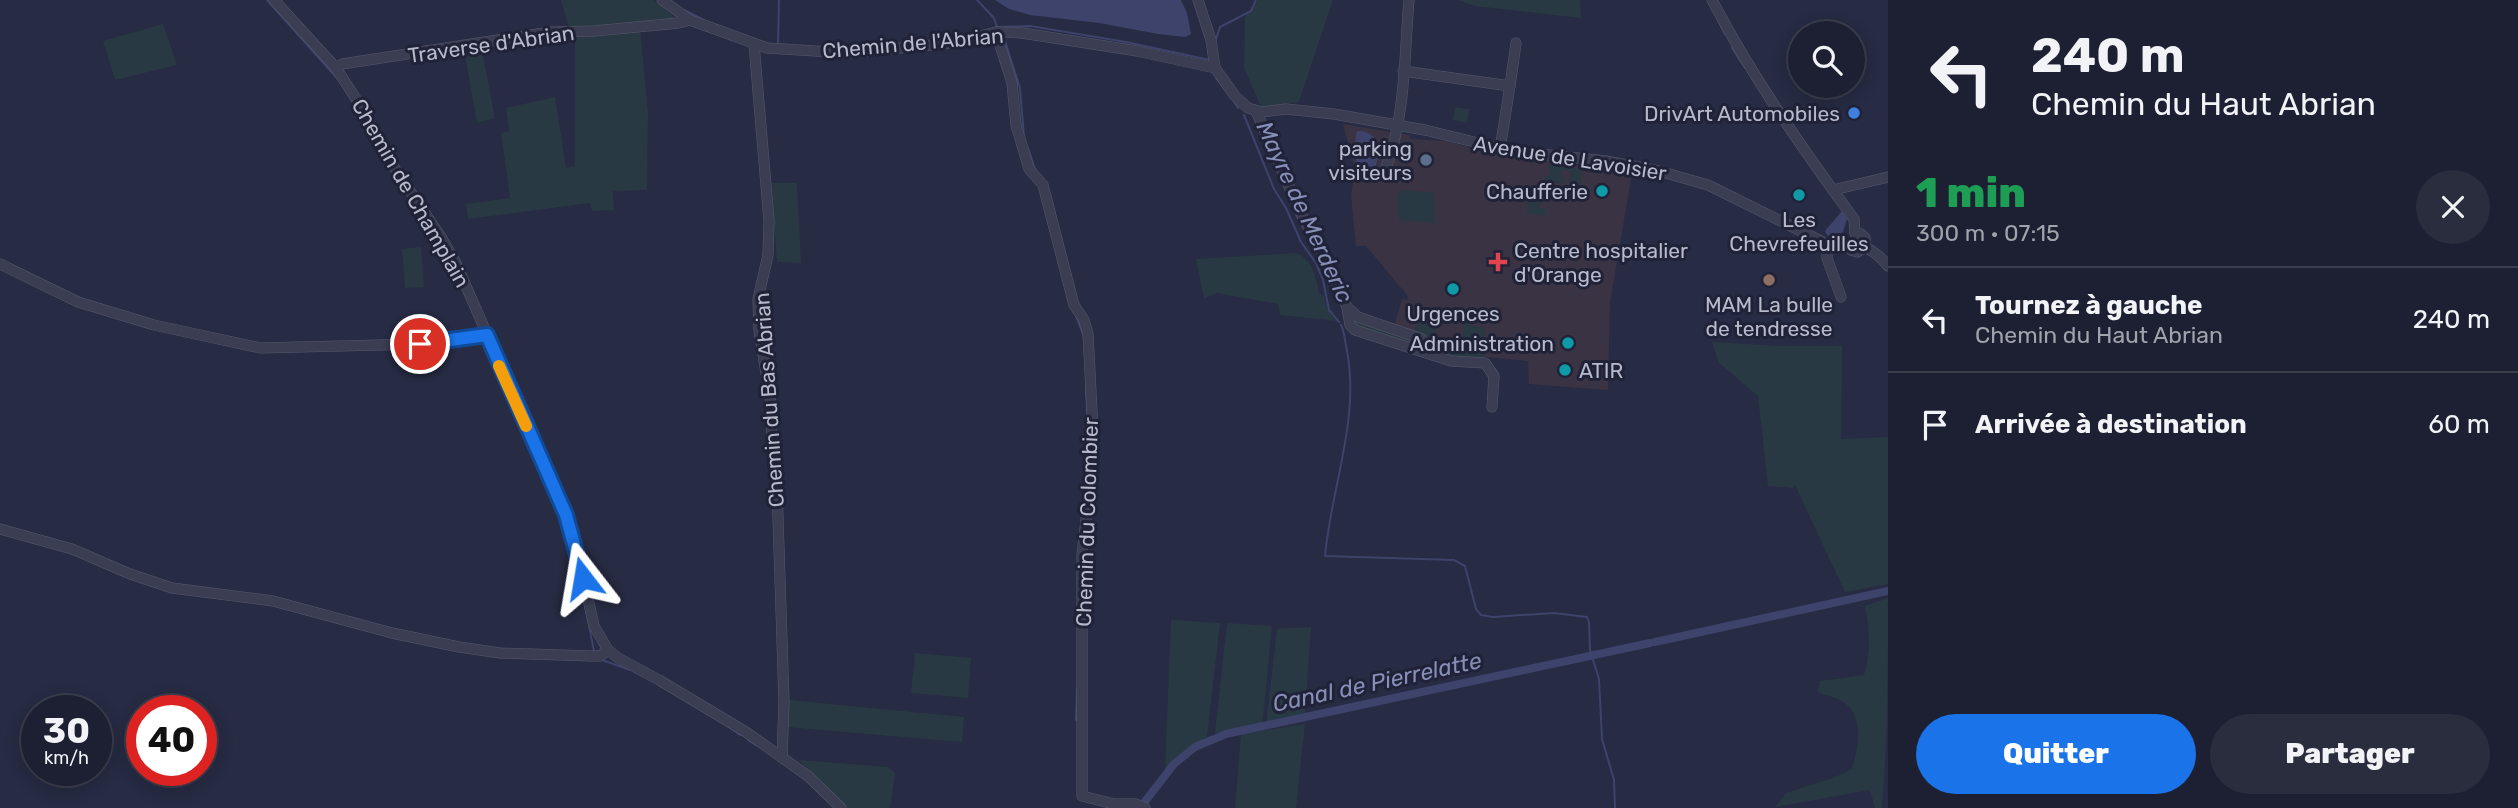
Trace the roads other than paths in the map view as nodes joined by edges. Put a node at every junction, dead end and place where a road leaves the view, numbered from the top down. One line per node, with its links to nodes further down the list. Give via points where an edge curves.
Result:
1 (274, 0): 10 (street, Chemin de Champlain)
2 (662, 0): 6 (street, Chemin de l'Abrian)
3 (1198, 0): 11 (street, via 1213,48)
4 (1409, 0): 12 (street)
5 (1713, 0): 19 (street, via 1782,119)
6 (690, 20): 9 (street, Chemin de l'Abrian); 10 (street, Traverse d'Abrian, via 550,32)
7 (996, 32): 9 (street, Chemin de l'Abrian, via 953,43 848,53 800,52); 11 (street, Chemin de l'Abrian, via 1067,39); 34 (street, Chemin du Colombier, via 1012,83 1016,125 1029,169 1043,186 1074,305 1088,334 1094,450 1082,555 1082,796)
8 (1516, 43): 13 (street)
9 (754, 44): 33 (street, Chemin du Bas Abrian, via 769,221 768,255 758,299 777,487)
10 (336, 68): 28 (street, Chemin de Champlain, via 394,169 441,237)
11 (1213, 68): 14 (street, via 1235,96)
12 (1403, 71): 13 (street); 15 (street)
13 (1510, 86): 16 (street)
14 (1256, 111): 15 (street, Avenue de Lavoisier, via 1286,109); 27 (street)
15 (1399, 125): 16 (street, Avenue de Lavoisier); 17 (street)
16 (1500, 149): 21 (street, Avenue de Lavoisier, via 1630,165 1694,180)
17 (1383, 175)
18 (1888, 177): 19 (street)
19 (1833, 190): 20 (street, via 1854,219)
20 (1855, 233): 22 (street); 23 (street, via 1865,238)
21 (1827, 244): 22 (street, Avenue de Lavoisier); 26 (street, via 1827,258)
22 (1848, 245): 23 (street, Avenue de Lavoisier, via 1854,251)
23 (1865, 247): 25 (street)
24 (0, 264): 28 (street, via 78,302 154,325 260,348 420,344)
25 (1888, 266)
26 (1841, 297)
27 (1347, 307): 29 (street, via 1358,317); 30 (street, via 1348,321 1355,330 1451,361 1485,363 1494,376)
28 (487, 335): 32 (street, Chemin de Champlain, via 566,515 594,626)
29 (1422, 339)
30 (1492, 407)
31 (0, 528): 32 (street, via 72,549 156,583 273,601 392,633 500,653 600,656)
32 (608, 650): 33 (street, via 747,732)
33 (782, 758): 35 (street)
34 (1143, 806)
35 (841, 808)

